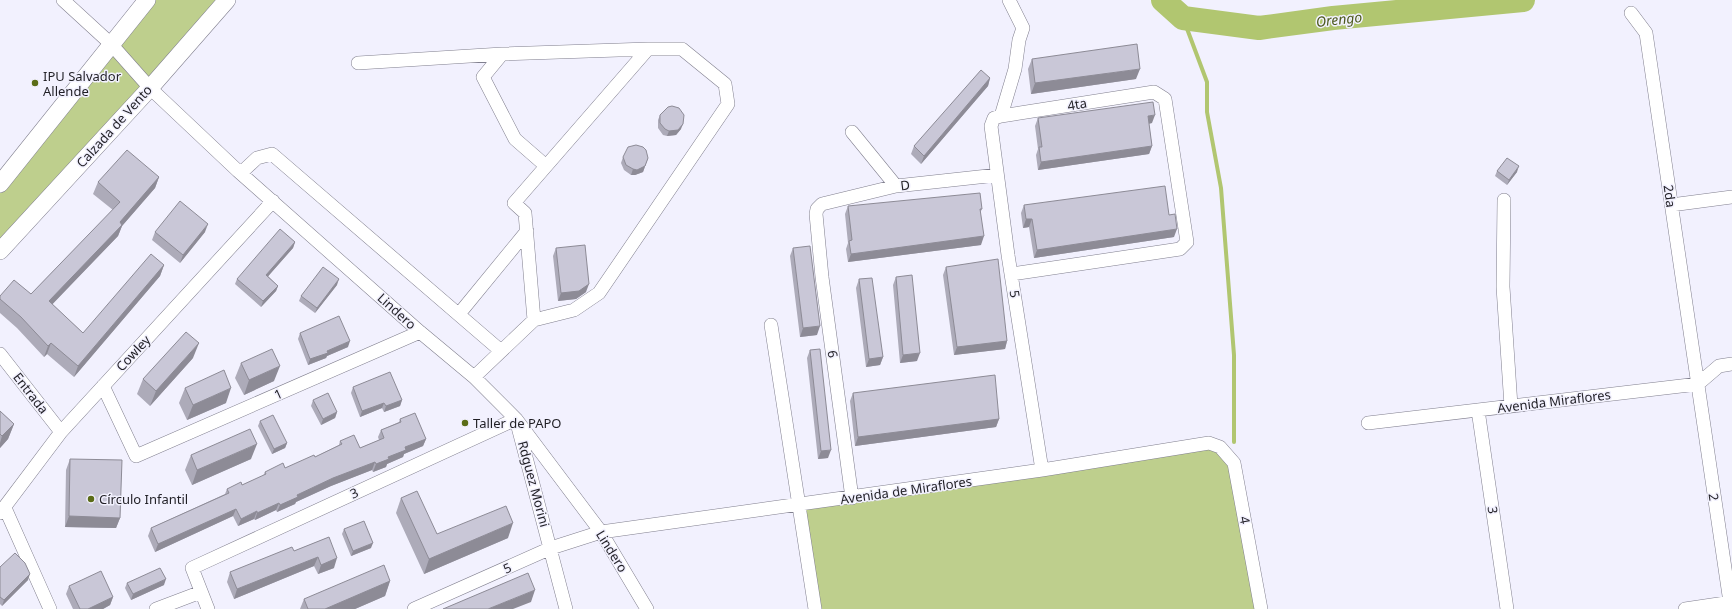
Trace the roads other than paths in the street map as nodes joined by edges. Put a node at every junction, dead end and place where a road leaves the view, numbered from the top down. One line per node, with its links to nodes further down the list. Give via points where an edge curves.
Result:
1 (63, 0): 6 (street, Lindero)
2 (147, 0): 6 (main road)
3 (227, 0): 10 (main road, Calzada de Vento)
4 (1009, 0): 11 (street, 5, via 1023,28 1014,68)
5 (1631, 12): 21 (street, 2da, via 1646,33)
6 (111, 44): 10 (street, Lindero); 16 (main road)
7 (648, 49): 8 (street); 13 (street); 27 (street, via 682,49 725,84 728,104 599,293 574,310)
8 (502, 54): 9 (street); 13 (street, via 483,76 515,139)
9 (358, 63)
10 (150, 88): 14 (street, Lindero); 24 (main road, Calzada de Vento)
11 (997, 117): 15 (street, 5, via 991,126); 25 (street, 4ta, via 1154,92 1160,95 1165,99 1187,242 1180,249)
12 (852, 132): 17 (street)
13 (546, 166): 23 (street, via 514,203 525,213)
14 (241, 173): 19 (street, Lindero); 26 (street, via 257,158 272,154)
15 (997, 175): 17 (street, D); 25 (street, 5)
16 (0, 184)
17 (896, 186): 22 (street, D, via 822,204)
18 (1732, 197): 21 (street)
19 (273, 200): 29 (street, Lindero); 35 (street, Cowley)
20 (1504, 200): 36 (street, via 1503,287)
21 (1671, 205): 34 (street, 2da)
22 (817, 209): 43 (street, 6, via 822,277)
23 (527, 231): 26 (street); 27 (street)
24 (0, 251)
25 (1012, 274): 42 (street, 5)
26 (459, 314): 30 (street)
27 (534, 320): 30 (street)
28 (771, 325): 44 (street)
29 (420, 332): 33 (street, Lindero); 35 (street, 1, via 136,456)
30 (501, 351): 33 (street)
31 (0, 354): 40 (street, Entrada)
32 (1732, 364): 34 (street, via 1719,366)
33 (474, 376): 38 (street, Lindero)
34 (1698, 384): 36 (street, Avenida Miraflores); 49 (street, 2)
35 (103, 386): 40 (street, Cowley)
36 (1510, 406): 37 (street, Avenida Miraflores)
37 (1478, 410): 39 (street, Avenida Miraflores); 58 (street, 3)
38 (516, 419): 46 (street, Lindero); 47 (street, Rdguez Morini); 48 (street, 3, via 192,568)
39 (1368, 423)
40 (61, 432): 45 (street, Cowley)
41 (1209, 442): 42 (street, Avenida de Miraflores); 57 (street, 4, via 1220,447 1234,463)
42 (1042, 470): 43 (street, Avenida de Miraflores)
43 (852, 498): 44 (street, Avenida de Miraflores)
44 (800, 505): 46 (street, Avenida de Miraflores); 56 (street)
45 (2, 510): 50 (street)
46 (601, 532): 47 (street, 5); 55 (street, Lindero)
47 (551, 548): 53 (street, 5); 54 (street, Rdguez Morini)
48 (201, 592): 51 (street); 52 (street)
49 (1731, 605): 59 (street)
50 (50, 609)
51 (156, 609)
52 (208, 609)
53 (414, 609)
54 (566, 609)
55 (647, 609)
56 (815, 609)
57 (1261, 609)
58 (1507, 609)
59 (1685, 609)

